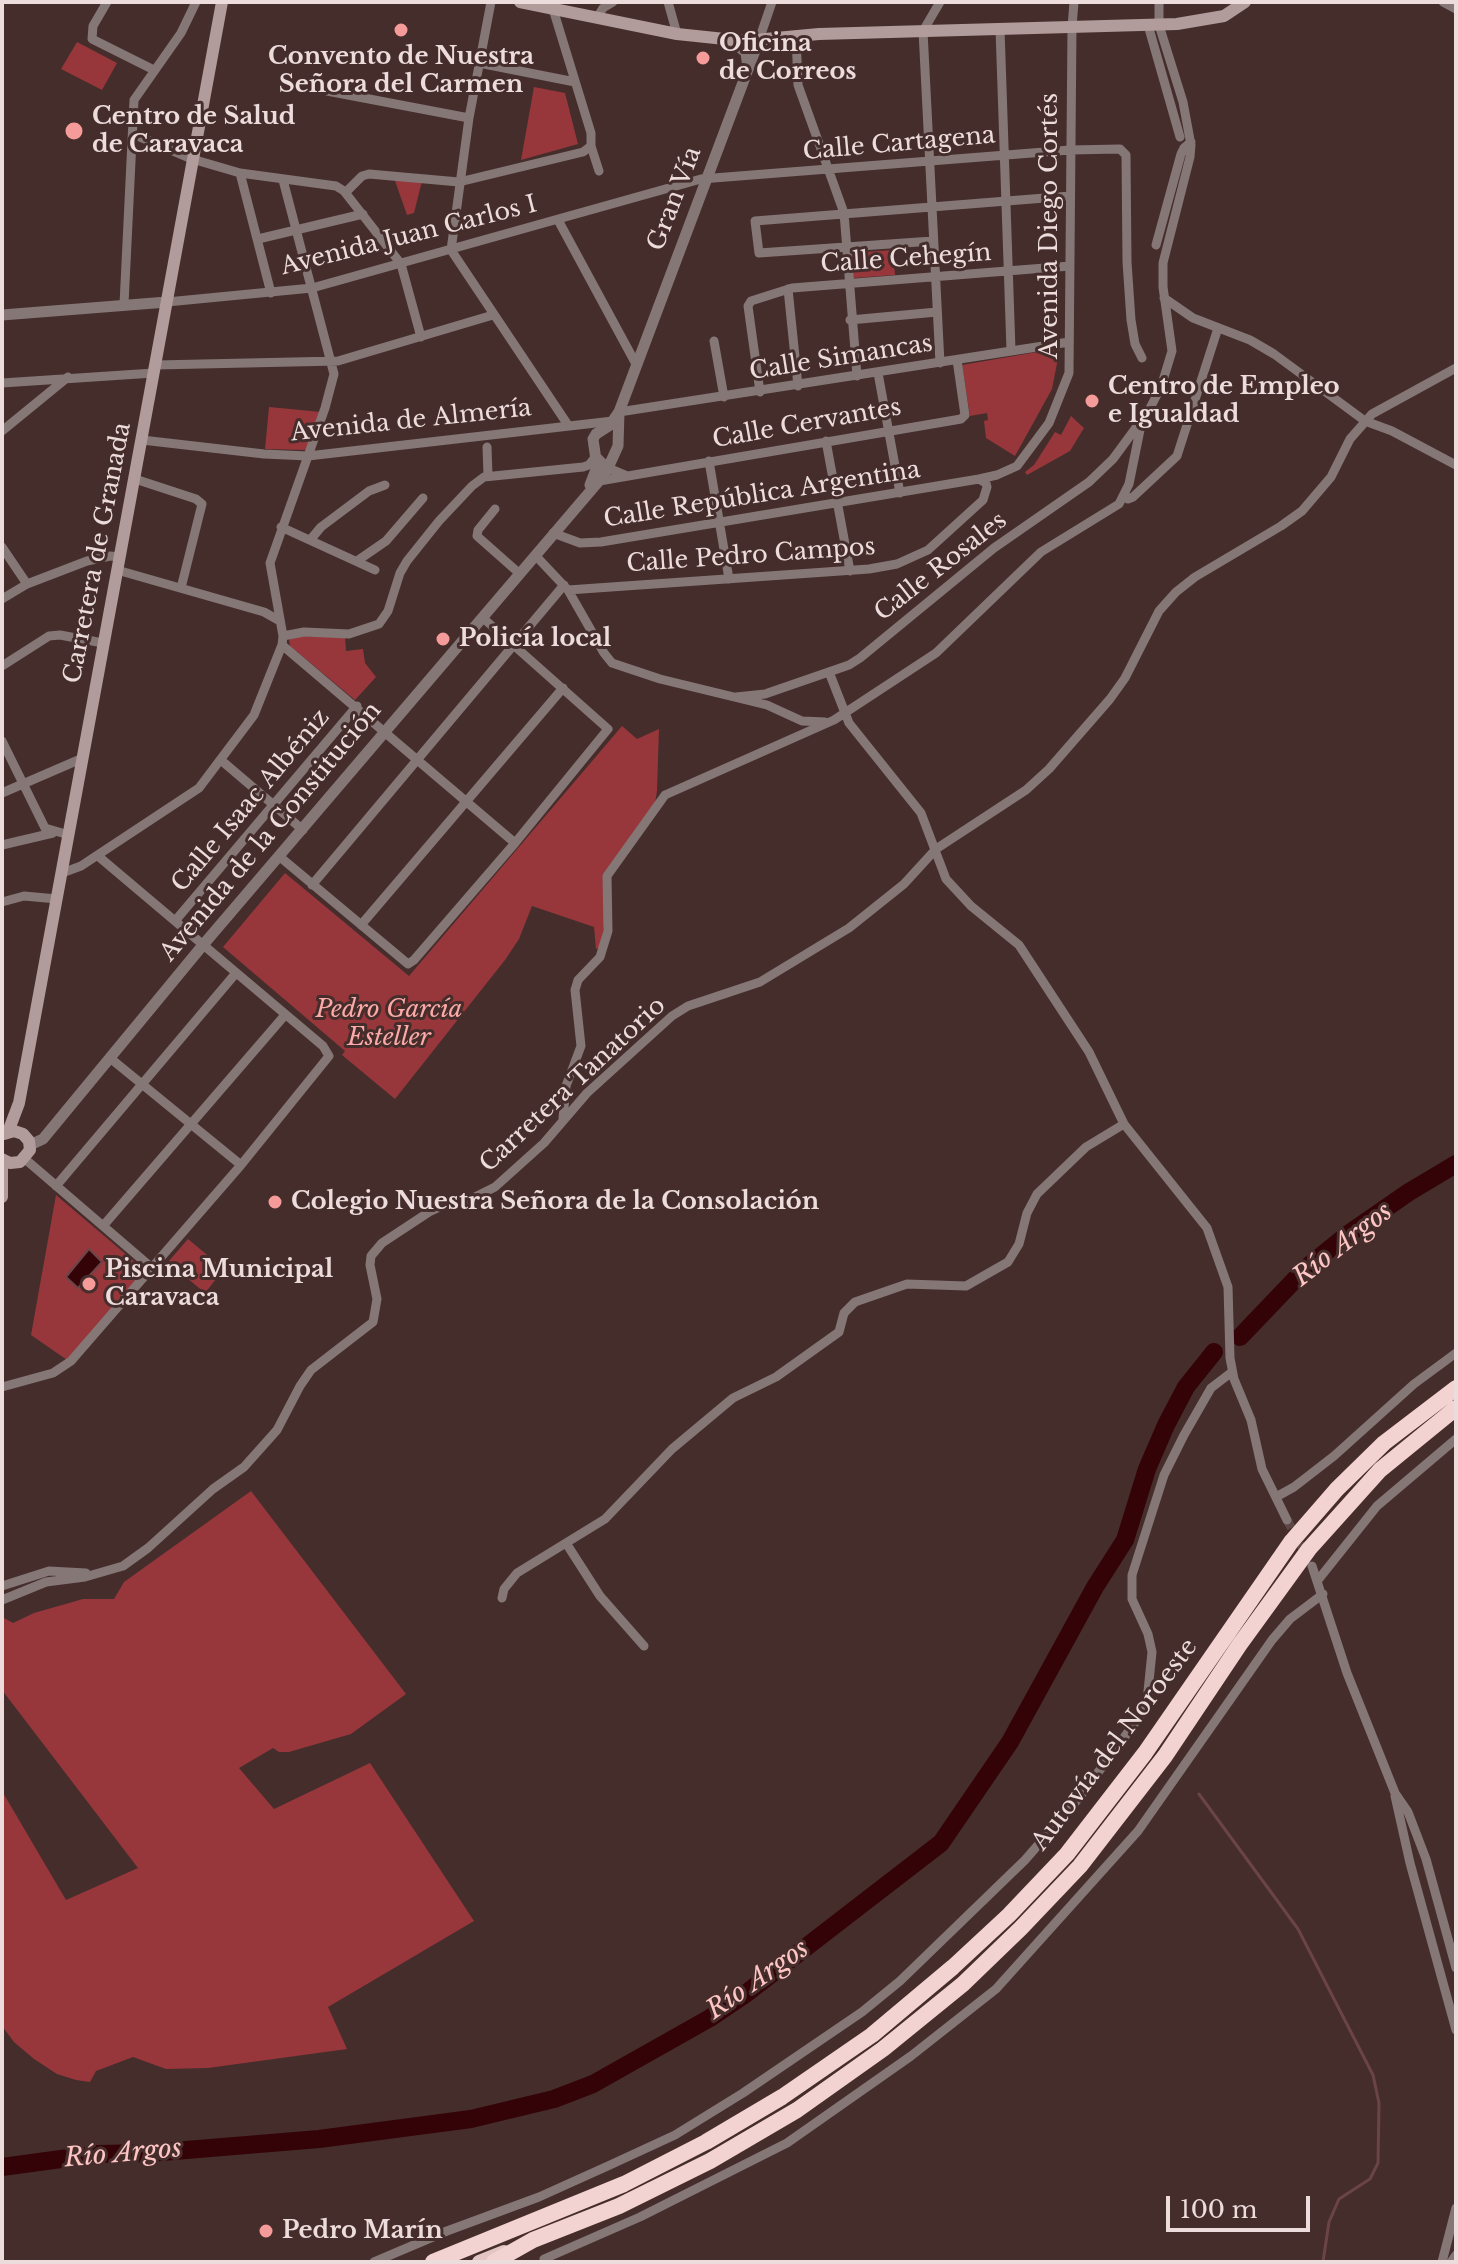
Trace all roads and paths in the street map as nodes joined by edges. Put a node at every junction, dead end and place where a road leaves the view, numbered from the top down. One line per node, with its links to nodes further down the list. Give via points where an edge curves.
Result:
1 (107, 2): 29 (street, via 90,31 92,39)
2 (196, 2): 29 (street)
3 (491, 2): 28 (street)
4 (520, 2): 14 (main road)
5 (613, 2): 18 (street)
6 (668, 2): 24 (street)
7 (772, 2): 17 (street, Gran Vía)
8 (940, 2): 23 (street)
9 (1074, 2): 20 (street, Avenida Diego Cortés)
10 (1159, 2): 19 (street)
11 (1245, 2): 19 (main road, via 1209,20)
12 (1443, 2): 15 (street)
13 (220, 5): 41 (main road, Carretera de Granada)
14 (553, 9): 16 (main road); 22 (street)
15 (1456, 9)
16 (580, 14): 18 (main road); 22 (street, via 563,19)
17 (767, 15): 25 (street, via 770,29); 27 (street, Gran Vía)
18 (597, 18): 24 (main road)
19 (1153, 25): 20 (main road); 35 (street); 36 (street, via 1183,102)
20 (1072, 27): 21 (main road); 38 (street, Avenida Diego Cortés)
21 (1000, 29): 23 (main road); 40 (street)
22 (559, 30): 31 (street)
23 (923, 31): 25 (main road); 42 (street)
24 (677, 34): 26 (main road)
25 (789, 35): 27 (main road); 43 (street, via 798,85)
26 (724, 40): 27 (main road); 30 (street, via 745,53)
27 (759, 40): 30 (street, Gran Vía)
28 (479, 63): 31 (street); 33 (street)
29 (154, 70): 34 (street, via 134,100)
30 (747, 72): 39 (street, Gran Vía)
31 (575, 82): 37 (street)
32 (327, 91): 33 (street)
33 (469, 118): 49 (street)
34 (133, 134): 41 (street); 75 (street)
35 (1180, 137)
36 (1191, 142): 62 (street, via 1181,154); 73 (street, via 1163,263)
37 (591, 146): 44 (street); 49 (street)
38 (1070, 150): 40 (street, Calle Cartagena); 52 (street, Avenida Diego Cortés); 85 (street, Calle Cartagena, via 1120,149 1126,155 1131,320)
39 (717, 152): 46 (street, via 718,170); 47 (street, Gran Vía)
40 (1003, 155): 42 (street, Calle Cartagena); 53 (street)
41 (192, 159): 45 (street); 74 (main road, Carretera de Granada)
42 (928, 163): 43 (street, Calle Cartagena); 54 (street)
43 (827, 170): 46 (street, Calle Cartagena); 56 (street)
44 (599, 171)
45 (240, 173): 48 (street); 60 (street)
46 (731, 176): 47 (street, Calle Cartagena)
47 (707, 178): 50 (street, Avenida Juan Carlos I); 55 (street, Gran Vía)
48 (283, 180): 51 (street, via 336,186); 59 (street)
49 (459, 182): 51 (street, via 369,174); 64 (street)
50 (680, 185): 55 (street, via 694,191); 58 (street, Avenida Juan Carlos I)
51 (346, 192): 57 (street)
52 (1070, 196): 53 (street); 66 (street, Avenida Diego Cortés)
53 (1006, 200): 54 (street); 67 (street)
54 (932, 206): 56 (street); 61 (street)
55 (694, 208): 89 (street, Gran Vía)
56 (844, 213): 63 (street); 63 (street, via 755,221 756,236 759,253)
57 (363, 214): 59 (street); 65 (street)
58 (558, 220): 64 (street, Avenida Juan Carlos I); 89 (street)
59 (296, 229): 60 (street); 70 (street)
60 (258, 239): 72 (street)
61 (933, 241): 63 (street); 68 (street)
62 (1156, 245)
63 (847, 248): 69 (street)
64 (451, 250): 65 (street, Avenida Juan Carlos I); 78 (street)
65 (401, 264): 70 (street, Avenida Juan Carlos I); 81 (street)
66 (1070, 266): 67 (street, Calle Cehegín); 83 (street, Avenida Diego Cortés)
67 (1007, 271): 68 (street, Calle Cehegín); 84 (street)
68 (935, 276): 69 (street, Calle Cehegín); 76 (street)
69 (848, 284): 71 (street, Calle Cehegín); 79 (street)
70 (312, 288): 72 (street, Avenida Juan Carlos I); 87 (street)
71 (788, 289): 96 (street); 97 (street, Calle Cehegín, via 748,303)
72 (271, 293): 74 (street, Avenida Juan Carlos I)
73 (1164, 298): 80 (street); 99 (street, via 1172,351 1161,387)
74 (167, 302): 75 (street, Avenida Juan Carlos I); 91 (main road, Carretera de Granada)
75 (124, 304): 77 (street, Avenida Juan Carlos I)
76 (937, 312): 79 (street); 88 (street)
77 (2, 315)
78 (493, 315): 81 (street); 102 (street)
79 (850, 320): 93 (street)
80 (1218, 328): 100 (street, via 1274,354); 122 (street, via 1177,456 1133,497)
81 (421, 337): 87 (street)
82 (714, 341): 98 (street)
83 (1069, 342): 84 (street, Calle Simancas); 117 (street, Avenida Diego Cortés, via 1069,373 1036,443 1017,466)
84 (1011, 350): 86 (street, Calle Simancas)
85 (1142, 358)
86 (957, 360): 88 (street, Calle Simancas); 103 (street, Calle Cervantes, via 964,418)
87 (332, 361): 91 (street); 110 (street, via 334,381)
88 (940, 363): 92 (street, Calle Simancas)
89 (636, 364): 101 (street, Gran Vía)
90 (1456, 368): 100 (street)
91 (155, 369): 94 (street); 105 (main road, Carretera de Granada)
92 (878, 373): 93 (street, Calle Simancas); 103 (street)
93 (857, 376): 96 (street, Calle Simancas)
94 (68, 377): 95 (street); 104 (street)
95 (2, 383)
96 (798, 386): 97 (street, Calle Simancas)
97 (760, 392): 98 (street, Calle Simancas)
98 (724, 397): 101 (street, Calle Simancas)
99 (1142, 420): 122 (street); 148 (street, Calle Rosales, via 1089,482 994,548 860,658)
100 (1365, 421): 112 (street); 172 (street, Carretera Tanatorio, via 1331,477 1302,511 1176,592 1159,611 1110,699 1049,769)
101 (604, 422): 102 (street, Avenida de Almería); 107 (street); 107 (street); 109 (street, via 593,439)
102 (568, 425): 110 (street, Avenida de Almería)
103 (889, 430): 106 (street, Calle Cervantes); 121 (street)
104 (2, 431)
105 (142, 440): 110 (street, Avenida de Almería); 116 (main road, Carretera de Granada)
106 (826, 441): 111 (street, Calle Cervantes); 124 (street)
107 (616, 446): 109 (street, via 606,456); 113 (street, Avenida de la Constitución)
108 (487, 447): 114 (street)
109 (596, 453): 113 (street); 114 (street, via 583,467); 120 (street)
110 (308, 456): 127 (street)
111 (709, 461): 115 (street, Calle Cervantes); 126 (street)
112 (1456, 465)
113 (608, 468): 115 (street); 118 (street, Avenida de la Constitución)
114 (488, 476): 144 (street, via 472,486 407,561 379,624 349,634 294,633)
115 (627, 476): 118 (street, Calle Cervantes)
116 (135, 479): 133 (main road, Carretera de Granada); 140 (street, via 201,503)
117 (979, 479): 121 (street, Calle República Argentina); 135 (street, Calle Pedro Campos, via 987,487 983,500 928,550 897,564)
118 (599, 481): 120 (street, Avenida de la Constitución)
119 (385, 485): 129 (street, via 369,491)
120 (589, 489): 128 (street, Avenida de la Constitución)
121 (900, 493): 124 (street, Calle República Argentina)
122 (1125, 495): 155 (street, via 1111,511 1041,552 936,653)
123 (423, 498): 132 (street, via 386,541)
124 (837, 503): 126 (street, Calle República Argentina); 135 (street)
125 (495, 509): 136 (street, via 477,536)
126 (719, 523): 128 (street, Calle República Argentina, via 601,542 580,543); 137 (street)
127 (281, 527): 129 (street); 143 (street, via 270,563)
128 (553, 533): 131 (street, Avenida de la Constitución)
129 (311, 539): 132 (street)
130 (2, 547): 138 (street)
131 (535, 555): 136 (street, Avenida de la Constitución); 139 (street)
132 (357, 561): 134 (street)
133 (119, 563): 138 (street, via 102,557); 140 (street); 145 (main road, Carretera de Granada)
134 (375, 570)
135 (850, 571): 137 (street, Calle Pedro Campos)
136 (520, 574): 142 (street, Avenida de la Constitución)
137 (729, 579): 139 (street, Calle Pedro Campos)
138 (27, 584): 141 (street)
139 (566, 587): 146 (street); 151 (street, via 612,663)
140 (181, 588): 143 (street)
141 (2, 599)
142 (483, 618): 146 (street); 157 (street, Avenida de la Constitución)
143 (280, 621): 144 (street)
144 (283, 640): 152 (street); 162 (street, via 254,715)
145 (103, 643): 147 (street, via 49,636); 160 (main road, Carretera de Granada)
146 (513, 646): 149 (street); 161 (street)
147 (2, 666)
148 (829, 672): 150 (street, Calle Rosales); 155 (street)
149 (563, 688): 165 (street); 170 (street, via 608,729)
150 (773, 691): 151 (street, Calle Rosales); 153 (street)
151 (736, 697): 153 (street)
152 (357, 706): 157 (street); 166 (street, Calle Isaac Albéniz)
153 (773, 707): 154 (street)
154 (795, 718): 156 (street, via 812,723); 158 (street)
155 (847, 718): 156 (street); 172 (street, via 921,813)
156 (834, 720): 158 (street)
157 (385, 731): 161 (street); 167 (street, Avenida de la Constitución)
158 (802, 736): 186 (street, via 665,795 609,870 608,931 600,957 575,990 581,1046 566,1086)
159 (2, 741): 163 (street)
160 (83, 758): 163 (street); 169 (main road, Carretera de Granada)
161 (417, 759): 165 (street); 176 (street)
162 (222, 761): 166 (street); 173 (street, via 190,796)
163 (23, 784): 164 (street); 168 (street)
164 (2, 793)
165 (466, 800): 170 (street); 180 (street)
166 (274, 805): 167 (street); 179 (street, Calle Isaac Albéniz)
167 (303, 830): 174 (street, Avenida de la Constitución)
168 (42, 831): 169 (street); 171 (street)
169 (69, 835): 175 (main road, Carretera de Granada)
170 (515, 843): 180 (street, via 408,964)
171 (2, 845)
172 (936, 849): 186 (street, Carretera Tanatorio, via 904,884 849,928 760,982 672,1016); 188 (street, via 946,879 1033,964 1089,1052)
173 (98, 856): 175 (street); 179 (street)
174 (280, 857): 176 (street); 181 (street, Avenida de la Constitución)
175 (62, 873): 177 (main road, Carretera de Granada)
176 (312, 885): 180 (street)
177 (57, 899): 178 (street, via 24,896); 189 (main road, Carretera de Granada)
178 (2, 902)
179 (175, 921): 181 (street)
180 (361, 925)
181 (203, 945): 182 (street); 184 (street, Avenida de la Constitución)
182 (236, 973): 183 (street); 185 (street)
183 (285, 1015): 187 (street); 192 (street, via 329,1054)
184 (110, 1058): 185 (street); 190 (street, Avenida de la Constitución, via 43,1139)
185 (142, 1084): 187 (street); 193 (street)
186 (563, 1118): 207 (street, Carretera Tanatorio, via 544,1143 495,1187 429,1212 375,1249 370,1265 377,1299 373,1322 311,1370 283,1422 244,1467 134,1559)
187 (191, 1124): 192 (street); 195 (street)
188 (1124, 1124): 198 (street, via 1196,1211 1212,1239 1228,1287); 205 (street, via 1086,1147 1043,1187 1008,1262 966,1286 907,1284 855,1302 844,1313 839,1332 776,1377 733,1398 672,1449 605,1519)
189 (10, 1133): 190 (main road, Carretera de Granada, via 26,1137)
190 (30, 1145): 191 (main road)
191 (11, 1160): 193 (street); 194 (main road)
192 (241, 1165): 196 (street)
193 (56, 1186): 195 (street)
194 (2, 1194)
195 (103, 1226): 196 (street)
196 (152, 1268): 199 (street, via 64,1368)
197 (1456, 1353): 203 (street, via 1334,1456)
198 (1232, 1372): 203 (street); 223 (street, via 1211,1388 1164,1475 1132,1575 1132,1599 1152,1652 1147,1701 1079,1798 1004,1881 862,2012 675,2135 539,2197)
199 (2, 1387)
200 (1456, 1388): 224 (highway, Autovía del Noroeste, via 1384,1443 1337,1489 1291,1542 1145,1753 1067,1854 953,1967 872,2035 706,2142 624,2184)
201 (1456, 1408): 220 (highway, Autovía del Noroeste, via 1380,1470 1309,1549 1165,1756 1080,1866 963,1984 797,2110 619,2206)
202 (1456, 1439): 209 (street, via 1377,1506)
203 (1276, 1497): 204 (street)
204 (1287, 1520)
205 (566, 1543): 213 (street, via 517,1573); 215 (street, via 600,1596)
206 (1312, 1566): 209 (street)
207 (94, 1574): 208 (street); 210 (street, via 49,1571)
208 (70, 1579): 210 (street); 214 (street, via 46,1582)
209 (1318, 1580): 212 (street)
210 (16, 1581): 211 (street, via 7,1575)
211 (2, 1586)
212 (1323, 1594): 216 (street, via 1347,1673); 222 (street, via 1297,1612 1272,1640 1138,1831 996,1989 787,2143)
213 (502, 1598)
214 (2, 1600)
215 (644, 1646)
216 (1395, 1793): 217 (street, via 1426,1859); 218 (street)
217 (1456, 1968)
218 (1456, 2030)
219 (1456, 2208): 227 (street)
220 (533, 2240): 225 (highway); 226 (highway, Autovía del Noroeste)
221 (1456, 2255): 228 (street)
222 (544, 2259)
223 (374, 2262)
224 (433, 2262)
225 (479, 2262)
226 (494, 2262)
227 (1442, 2262)
228 (1451, 2262)

